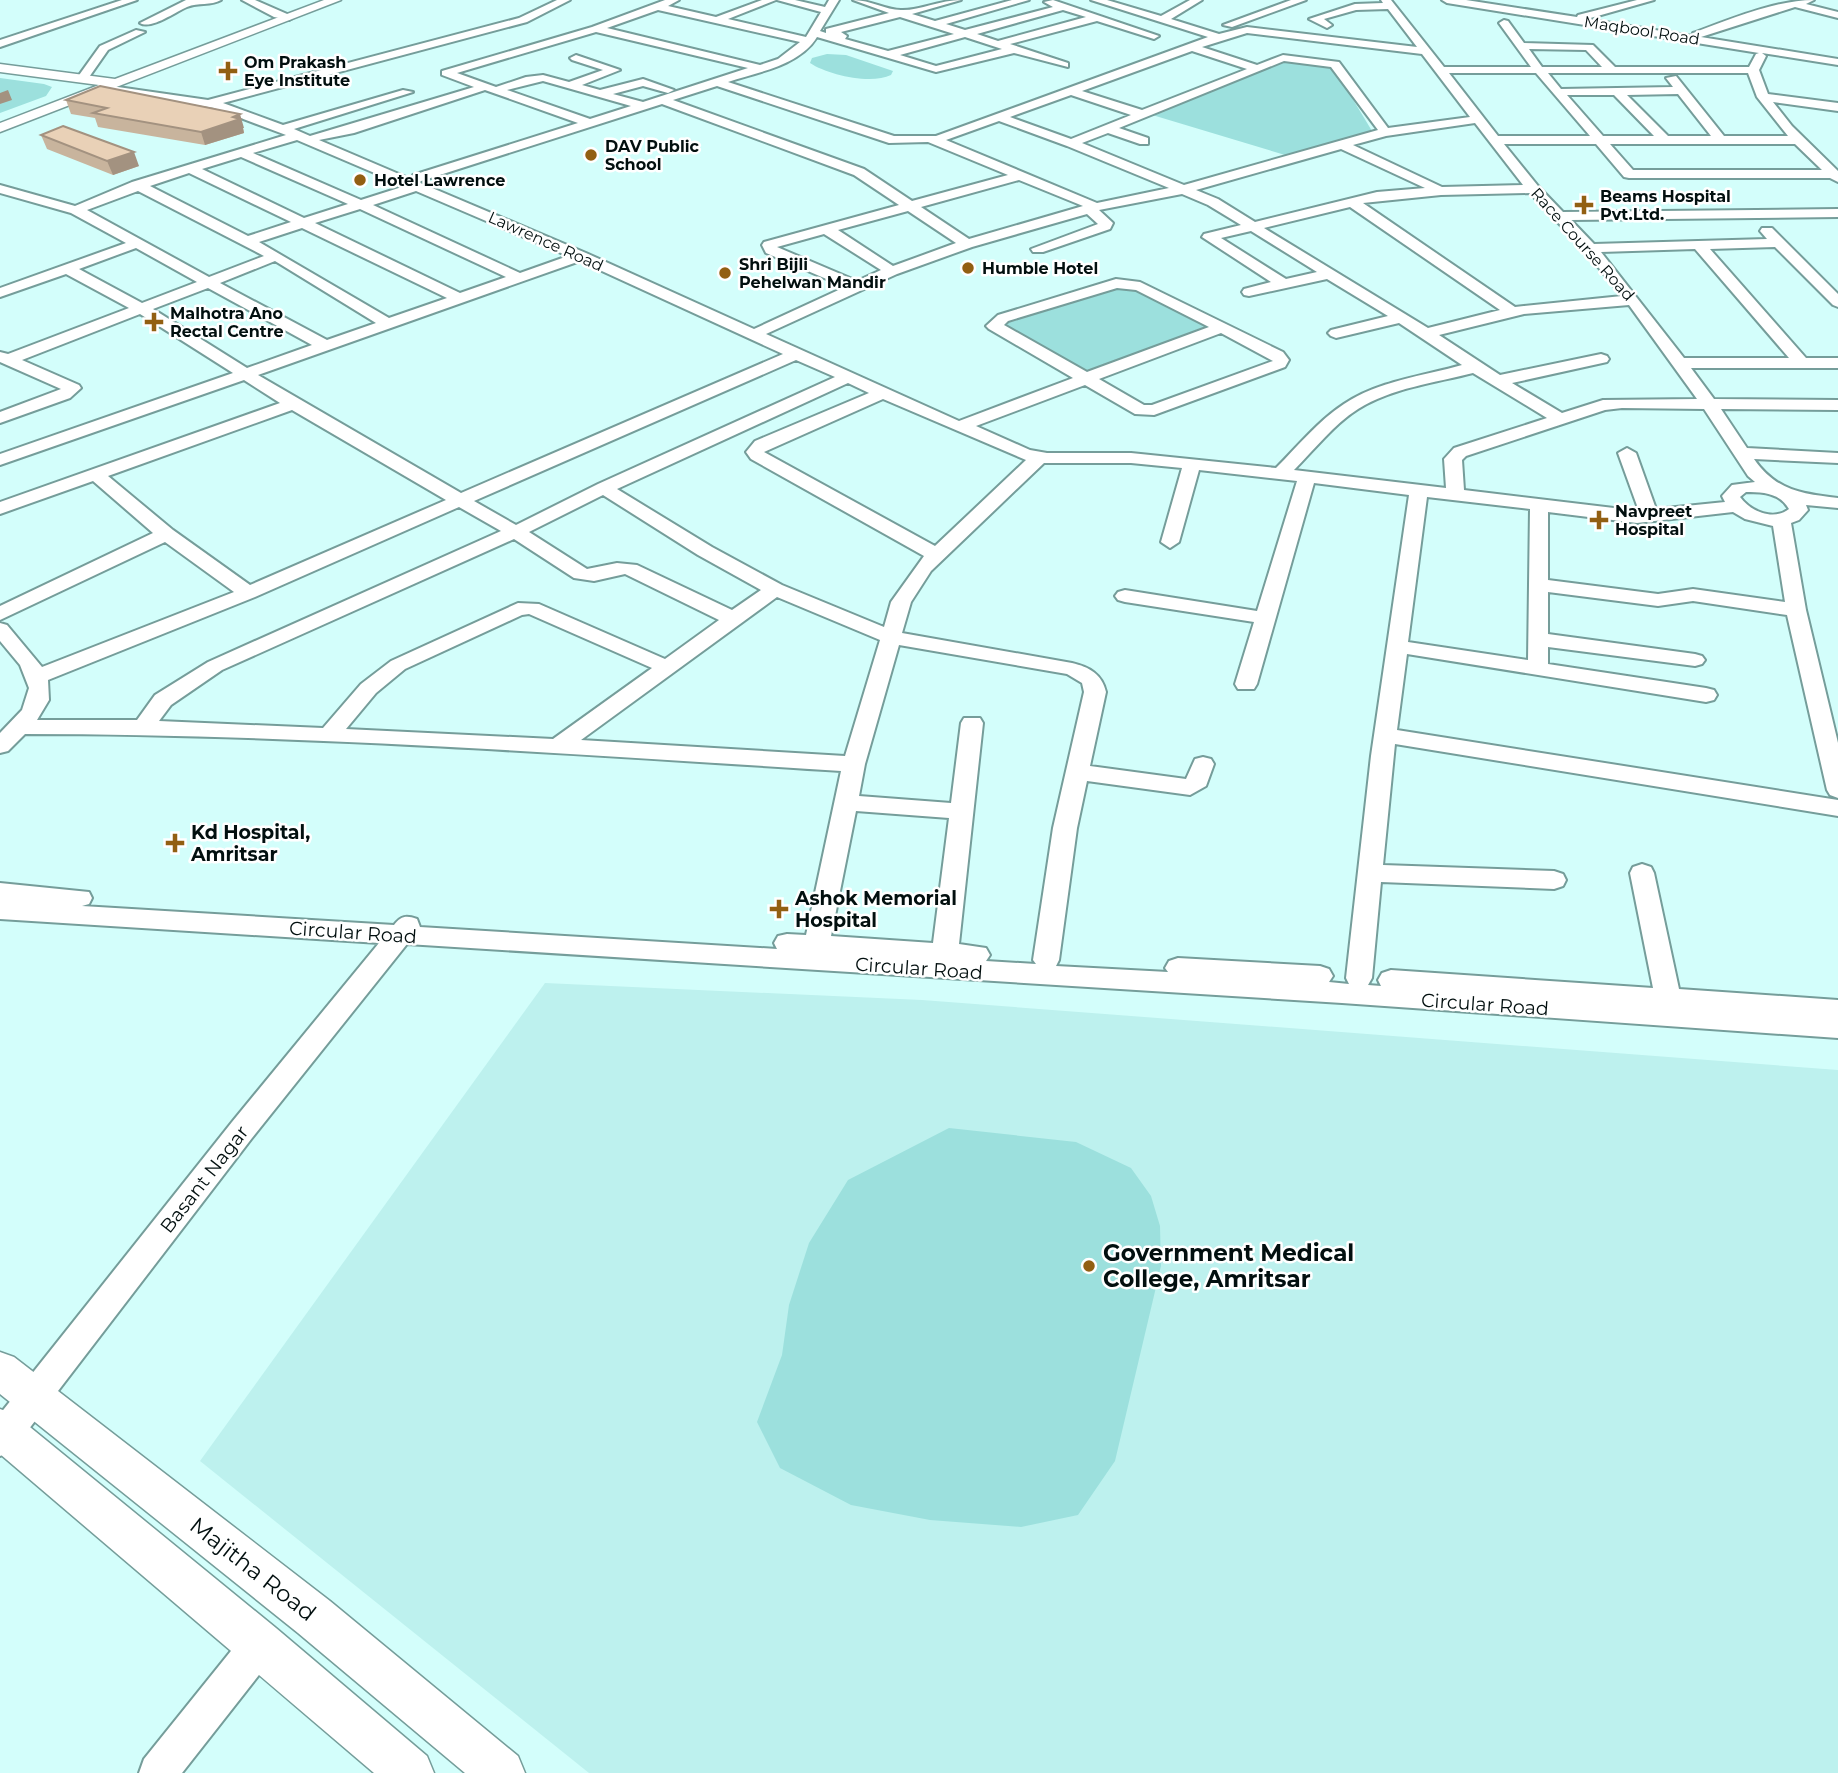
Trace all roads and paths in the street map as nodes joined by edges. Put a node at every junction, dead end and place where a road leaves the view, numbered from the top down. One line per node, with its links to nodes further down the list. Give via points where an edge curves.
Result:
1 (132, 0): 54 (street)
2 (216, 0): 78 (street, via 188,3 104,48)
3 (247, 0): 33 (street)
4 (317, 0): 33 (main road)
5 (335, 0): 33 (main road)
6 (565, 0): 42 (street, via 523,20)
7 (674, 0): 27 (street)
8 (771, 0): 36 (street)
9 (782, 0): 26 (street)
10 (858, 0): 31 (street)
11 (956, 0): 31 (street)
12 (1024, 0): 38 (street)
13 (1042, 0): 30 (street)
14 (1096, 0): 28 (street)
15 (1125, 0): 28 (street)
16 (1197, 0): 37 (street)
17 (1299, 0): 44 (street, via 1227,26)
18 (1447, 0): 46 (street, Maqbool Road)
19 (1469, 0): 34 (street, Maqbool Road)
20 (1610, 0): 29 (street)
21 (1649, 0): 29 (street)
22 (1779, 0): 25 (street)
23 (1808, 0): 25 (street)
24 (1390, 2): 40 (street, via 1314,19); 62 (street, Race Course Road)
25 (1793, 4): 32 (street); 47 (street)
26 (831, 5): 49 (street)
27 (656, 6): 36 (street); 43 (street)
28 (1114, 6): 37 (street)
29 (1628, 6): 34 (street)
30 (1063, 7): 35 (street); 45 (street)
31 (902, 14): 38 (street); 52 (street, via 830,31)
32 (1838, 15)
33 (284, 16): 78 (main road)
34 (1581, 17): 47 (street, Maqbool Road)
35 (1096, 18): 48 (street); 55 (street)
36 (717, 20): 49 (street)
37 (1162, 20): 50 (street)
38 (930, 22): 41 (street); 45 (street)
39 (1504, 23): 56 (street)
40 (1327, 25)
41 (901, 27)
42 (491, 28): 51 (street); 60 (street)
43 (596, 29): 51 (street); 68 (street)
44 (1239, 31): 50 (street); 53 (street)
45 (966, 33): 55 (street); 63 (street)
46 (1671, 35): 58 (street, Maqbool Road); 61 (street)
47 (1697, 35): 58 (street, Maqbool Road)
48 (1154, 36)
49 (812, 37): 52 (street); 68 (street, via 793,55)
50 (1219, 37): 57 (street)
51 (562, 40): 76 (street)
52 (855, 40): 63 (street)
53 (1342, 41): 62 (street); 66 (street)
54 (0, 44)
55 (999, 44): 59 (street)
56 (1520, 46): 70 (street, via 1589,47); 73 (street)
57 (1191, 47): 69 (street); 84 (street)
58 (1764, 48): 65 (street, Maqbool Road); 74 (street)
59 (1015, 49): 63 (street, via 940,69); 67 (street)
60 (401, 50): 76 (street); 91 (street)
61 (1656, 50)
62 (1426, 51): 72 (street, Race Course Road)
63 (886, 55)
64 (576, 58): 80 (street, via 614,69)
65 (1838, 60)
66 (1330, 62): 69 (street, via 1283,58); 102 (street)
67 (1064, 65)
68 (761, 68): 79 (street)
69 (1256, 68): 94 (street)
70 (1612, 69): 71 (street); 73 (street)
71 (1665, 69): 74 (street); 82 (street)
72 (1441, 70): 73 (street); 97 (street, Race Course Road)
73 (1539, 70): 85 (street)
74 (1753, 70): 89 (street)
75 (0, 71): 77 (main road); 78 (main road)
76 (449, 72): 81 (street, via 446,74)
77 (64, 82): 78 (main road); 90 (main road)
78 (100, 83): 90 (main road); 91 (street, Lawrence Road); 99 (main road)
79 (720, 83): 88 (street); 107 (street, via 892,140 925,137)
80 (571, 85): 81 (street, via 539,78); 87 (street)
81 (489, 89): 98 (street); 103 (street)
82 (1680, 90): 86 (street); 105 (street)
83 (407, 92): 101 (street)
84 (1070, 92): 94 (street); 95 (street)
85 (1558, 92): 86 (street); 109 (street)
86 (1617, 92): 110 (street)
87 (602, 93): 88 (street, via 643,82); 92 (street)
88 (666, 95): 92 (street); 125 (street, via 847,167)
89 (1763, 97): 93 (street); 106 (street)
90 (50, 100): 96 (main road)
91 (212, 102): 101 (street, Lawrence Road)
92 (645, 106): 98 (street)
93 (1838, 107)
94 (1142, 114): 100 (street)
95 (998, 117): 107 (street); 111 (street)
96 (0, 119)
97 (1479, 119): 102 (street); 104 (street, Race Course Road)
98 (590, 123): 117 (street)
99 (0, 128)
100 (1106, 128): 108 (street); 111 (street)
101 (290, 130): 103 (street, Lawrence Road); 113 (street); 117 (street, Lawrence Road)
102 (1385, 132): 112 (street)
103 (316, 137): 117 (street, Lawrence Road)
104 (1495, 140): 109 (street); 121 (street, Race Course Road)
105 (1720, 140): 106 (street); 110 (street)
106 (1799, 140): 116 (street)
107 (936, 141): 115 (street)
108 (1144, 141)
109 (1598, 141): 110 (street); 116 (street, via 1634,176)
110 (1666, 141)
111 (1071, 143): 120 (street)
112 (1343, 145): 120 (street); 122 (street)
113 (240, 152): 114 (street); 124 (street)
114 (190, 168): 118 (street); 132 (street)
115 (1018, 176): 125 (street); 126 (street)
116 (1836, 176)
117 (417, 182): 124 (street); 128 (street, Lawrence Road)
118 (137, 185): 127 (street); 135 (street)
119 (0, 189): 127 (street)
120 (1186, 189): 126 (street); 133 (street)
121 (1533, 189): 122 (street); 131 (street, Race Course Road)
122 (1441, 191): 123 (street)
123 (1352, 202): 133 (street); 159 (street)
124 (358, 203): 132 (street); 147 (street)
125 (911, 205): 134 (street); 138 (street)
126 (1093, 208): 138 (street); 141 (street, via 1105,226)
127 (76, 210): 136 (street)
128 (487, 212): 143 (street, Lawrence Road); 163 (street, Lawrence Road)
129 (1749, 212): 130 (street); 131 (street); 137 (street)
130 (1838, 212)
131 (1560, 215): 140 (street, Race Course Road)
132 (304, 221): 135 (street); 155 (street)
133 (1251, 225): 146 (street); 151 (street, via 1209,237)
134 (826, 229): 145 (street); 152 (street, via 769,247)
135 (247, 241): 142 (street)
136 (138, 243): 144 (street); 150 (street)
137 (1778, 243): 139 (street); 148 (street)
138 (967, 244): 145 (street)
139 (1699, 245): 140 (street); 171 (street)
140 (1590, 248): 156 (street, Race Course Road)
141 (1038, 249)
142 (276, 256): 150 (street); 161 (street)
143 (581, 256): 147 (street); 167 (street, Lawrence Road)
144 (67, 269): 154 (street); 158 (street)
145 (892, 271): 152 (street)
146 (1328, 274): 151 (street); 160 (street)
147 (517, 277): 155 (street)
148 (1816, 279): 149 (street); 157 (street)
149 (1838, 279)
150 (209, 281): 158 (street); 166 (street)
151 (1284, 284): 153 (street)
152 (856, 286): 163 (street)
153 (1249, 292)
154 (0, 293)
155 (458, 298): 161 (street)
156 (1633, 300): 159 (street); 170 (street, Race Course Road)
157 (1838, 302)
158 (141, 308): 168 (street); 174 (street)
159 (1511, 311): 165 (street)
160 (1401, 318): 164 (street); 165 (street)
161 (388, 324): 166 (street)
162 (1222, 327): 176 (street); 176 (street, via 1277,355 1279,364 1147,411 1135,409); 176 (street, via 1140,286 1124,283 995,323 995,330)
163 (760, 331): 184 (street, Lawrence Road)
164 (1336, 332)
165 (1426, 333): 173 (street)
166 (324, 345): 174 (street)
167 (796, 354): 175 (street, Lawrence Road); 199 (street)
168 (4, 358): 182 (street, via 73,388)
169 (1601, 359): 177 (street)
170 (1681, 363): 171 (street); 180 (street, Race Course Road)
171 (1802, 363): 172 (street)
172 (1838, 363)
173 (1475, 367): 177 (street); 191 (street, via 1353,405)
174 (245, 373): 179 (street); 189 (street)
175 (849, 377): 178 (street, Lawrence Road); 195 (street)
176 (1085, 379): 184 (street)
177 (1497, 381): 183 (street)
178 (883, 393): 184 (street, Lawrence Road); 209 (street, via 761,444 755,452)
179 (293, 404): 192 (street); 199 (street)
180 (1709, 404): 181 (street); 183 (street, via 1622,403); 186 (street, Race Course Road)
181 (1838, 405)
182 (0, 418)
183 (1560, 419): 197 (street, via 1455,455)
184 (966, 427): 187 (street, Lawrence Road)
185 (1627, 453): 204 (street)
186 (1743, 453): 188 (street); 194 (street, Race Course Road)
187 (1039, 457): 190 (street, Lawrence Road); 209 (street)
188 (1838, 458)
189 (0, 460)
190 (1192, 463): 191 (street, Lawrence Road); 208 (street)
191 (1282, 472): 193 (street, Lawrence Road)
192 (95, 474): 203 (street); 207 (street)
193 (1307, 476): 196 (street, Lawrence Road); 216 (street)
194 (1754, 479): 198 (street); 202 (street, via 1733,492)
195 (604, 488): 206 (street); 211 (street)
196 (1419, 490): 197 (street, Lawrence Road); 221 (street)
197 (1455, 494): 201 (street, Lawrence Road)
198 (1786, 495): 200 (street); 205 (street, via 1799,510)
199 (459, 500): 206 (street); 212 (street)
200 (1838, 503)
201 (1539, 505): 204 (street, Lawrence Road); 210 (street)
202 (1736, 506): 204 (street, Lawrence Road); 205 (street, via 1756,516)
203 (0, 508)
204 (1650, 517)
205 (1781, 520): 214 (street)
206 (514, 532): 217 (street, via 581,574 630,569); 231 (street, via 215,666 163,700)
207 (166, 534): 212 (street); 215 (street)
208 (1170, 542)
209 (936, 555): 219 (street, via 906,592)
210 (1538, 585): 214 (street, via 1658,600 1693,595); 220 (street)
211 (775, 589): 217 (street); 219 (street)
212 (248, 593): 225 (street)
213 (1125, 596): 216 (street)
214 (1796, 610): 228 (street)
215 (0, 614)
216 (1264, 618): 226 (street)
217 (734, 619): 223 (street)
218 (3, 637): 225 (street)
219 (889, 638): 236 (street); 238 (street, via 1072,669 1090,678 1095,692)
220 (1538, 639): 222 (street); 224 (street)
221 (1397, 646): 224 (street); 232 (street)
222 (1695, 660)
223 (666, 667): 233 (street, via 532,608 518,608 383,674 358,696); 235 (street)
224 (1538, 667): 227 (street)
225 (39, 676): 230 (street, via 39,701)
226 (1246, 684)
227 (1706, 695)
228 (1829, 709): 239 (street)
229 (972, 723): 242 (street)
230 (20, 727): 231 (street); 234 (street)
231 (144, 727): 233 (street)
232 (1385, 735): 241 (street); 243 (street)
233 (329, 736): 235 (street)
234 (0, 746)
235 (558, 746): 236 (street)
236 (854, 764): 240 (street)
237 (1203, 764): 238 (street, via 1198,781 1190,787)
238 (1077, 772): 251 (street)
239 (1837, 782)
240 (846, 803): 242 (street); 249 (street)
241 (1838, 807)
242 (961, 811): 250 (street)
243 (1370, 873): 245 (street); 252 (street)
244 (1642, 873): 253 (street)
245 (1554, 880)
246 (0, 892): 248 (street, Circular Road)
247 (0, 910): 248 (street, Circular Road)
248 (405, 928): 249 (street, Circular Road); 257 (street, Basant Nagar)
249 (816, 953): 250 (street, Circular Road); 255 (street, Circular Road)
250 (945, 953): 251 (street, Circular Road)
251 (1046, 960): 252 (street, Circular Road)
252 (1359, 978): 253 (street, Circular Road)
253 (1668, 997): 254 (street, Circular Road)
254 (1838, 1010)
255 (1838, 1028)
256 (0, 1370): 257 (main road, Majitha Road)
257 (34, 1399): 258 (street, Basant Nagar); 262 (main road, Majitha Road, via 314,1617)
258 (2, 1434): 259 (main road)
259 (260, 1644): 260 (street); 261 (main road)
260 (158, 1773)
261 (410, 1773)
262 (501, 1773)

